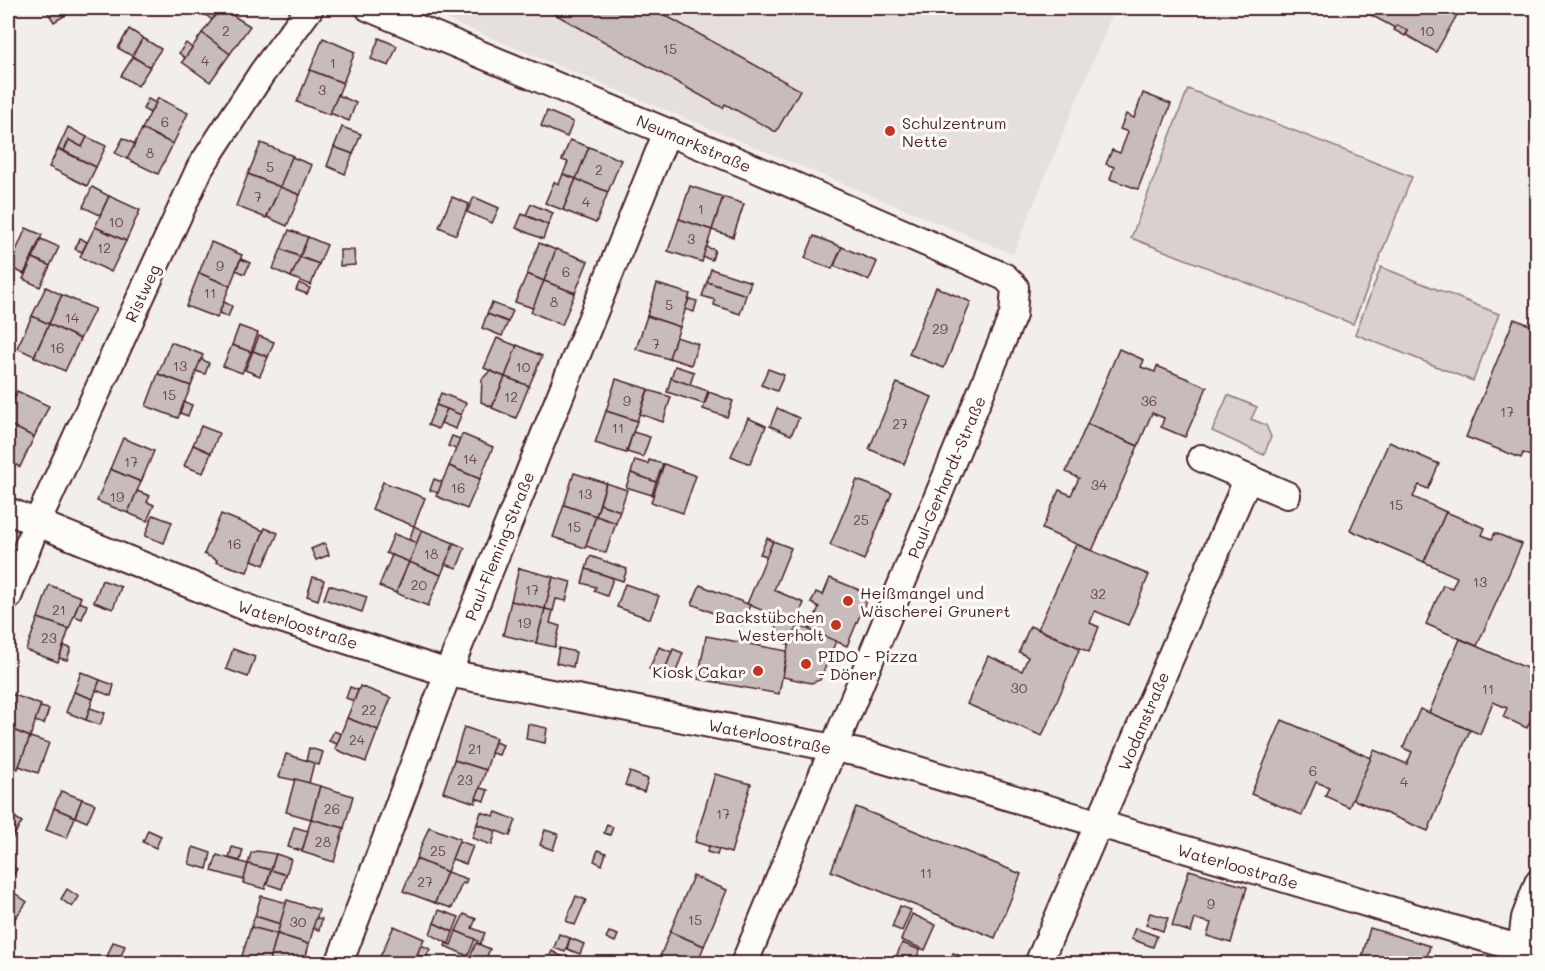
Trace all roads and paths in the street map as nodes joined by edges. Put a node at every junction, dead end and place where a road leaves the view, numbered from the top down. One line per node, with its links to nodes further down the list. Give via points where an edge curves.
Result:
1 (310, 8): 9 (street, Ristweg, via 200,168)
2 (369, 8): 3 (street, Neumarkstraße)
3 (667, 132): 4 (street, Neumarkstraße, via 1005,277); 11 (street, Paul-Fleming-Straße)
4 (1015, 287): 12 (street, Paul-Gerhardt-Straße, via 1013,315)
5 (1201, 458): 6 (street)
6 (1248, 478): 7 (street); 13 (street, Wodanstraße)
7 (1287, 495)
8 (8, 511): 9 (street, Waterloostraße)
9 (36, 525): 10 (street, Ristweg); 11 (street, Waterloostraße, via 253,610)
10 (8, 597)
11 (448, 673): 12 (street, Waterloostraße); 16 (street, Paul-Fleming-Straße)
12 (833, 748): 13 (street, Waterloostraße); 17 (street, Paul-Gerhardt-Straße)
13 (1097, 825): 15 (street, Waterloostraße); 18 (street, Wodanstraße)
14 (1538, 883): 15 (street, via 1525,918)
15 (1526, 956)
16 (339, 963)
17 (744, 963)
18 (1038, 963)

